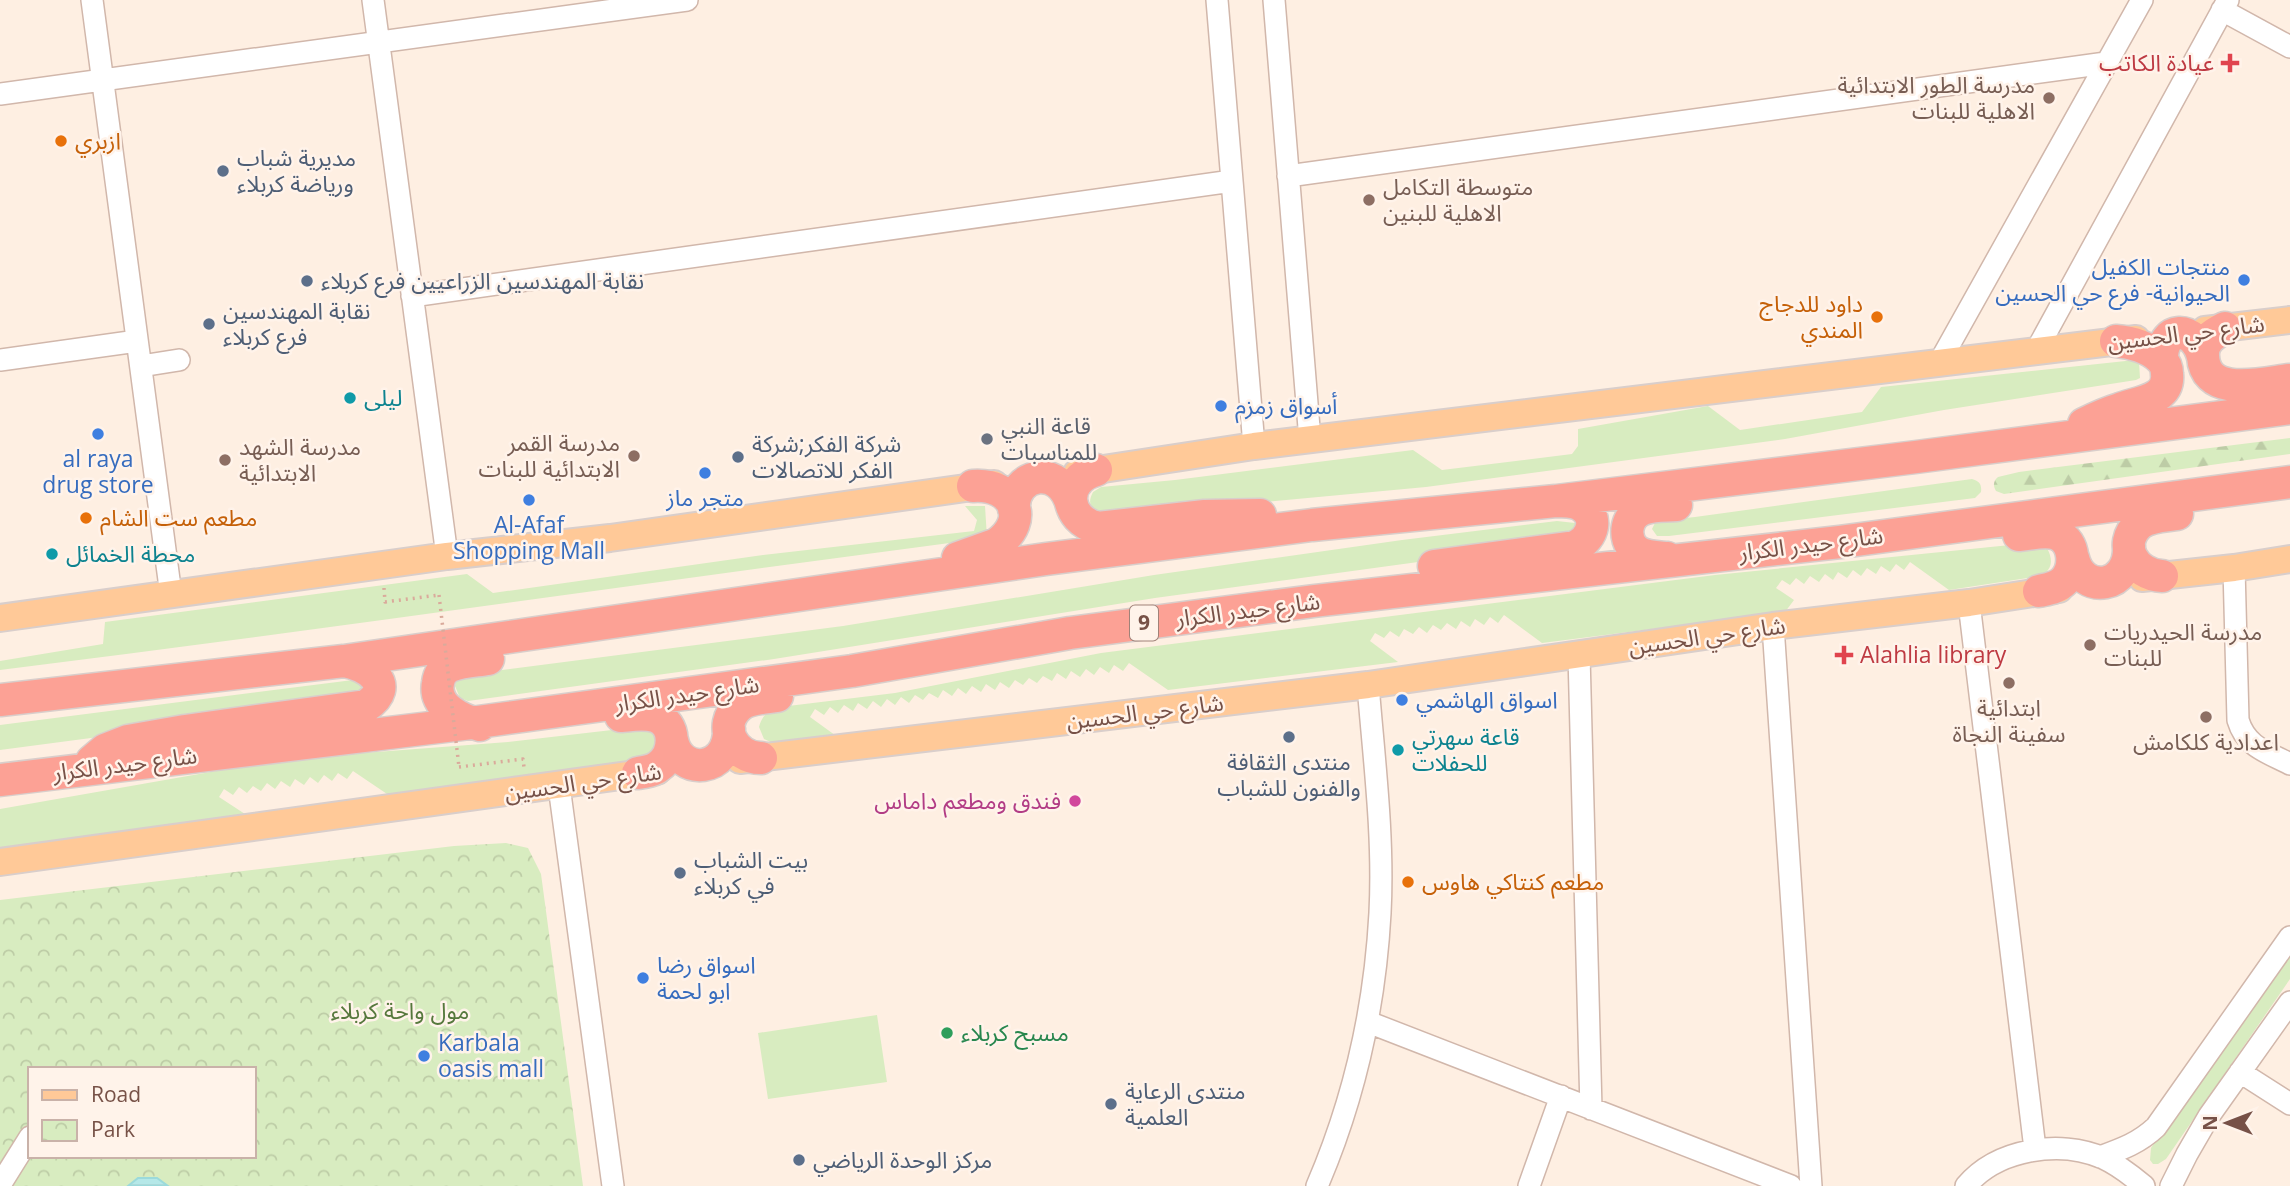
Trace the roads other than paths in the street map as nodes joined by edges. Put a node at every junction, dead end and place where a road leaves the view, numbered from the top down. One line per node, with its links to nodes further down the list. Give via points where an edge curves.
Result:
1 (92, 0): 11 (street)
2 (373, 0): 8 (street)
3 (687, 0): 8 (street)
4 (1217, 0): 14 (street)
5 (1274, 0): 13 (street)
6 (2142, 0): 10 (street)
7 (2225, 5): 9 (street); 21 (street)
8 (379, 42): 11 (street); 15 (street)
9 (2290, 47)
10 (2106, 63): 13 (street); 26 (street)
11 (103, 80): 12 (street); 19 (street)
12 (0, 94)
13 (1288, 176): 31 (street)
14 (1232, 181): 15 (street); 32 (street)
15 (412, 296): 44 (street)
16 (2290, 320): 17 (main road, شارع حي الحسين)
17 (2225, 328): 18 (main road, شارع حي الحسين); 22 (highway, via 2210,337)
18 (2181, 332): 20 (main road, شارع حي الحسين); 22 (highway, via 2193,337); 25 (highway, via 2165,343)
19 (138, 341): 23 (street); 27 (street)
20 (2116, 341): 21 (main road, شارع حي الحسين); 25 (highway, via 2139,346)
21 (2036, 351): 26 (main road, شارع حي الحسين)
22 (2203, 357): 28 (highway, via 2205,370 2219,382 2235,386)
23 (0, 360)
24 (179, 360): 27 (street)
25 (2162, 360): 30 (highway, via 2168,379 2164,391)
26 (1939, 363): 31 (main road, شارع حي الحسين)
27 (141, 366): 53 (street)
28 (2290, 380)
29 (2290, 408): 30 (highway)
30 (2054, 439): 33 (highway)
31 (1310, 440): 32 (main road, شارع حي الحسين)
32 (1254, 446): 34 (main road, شارع حي الحسين)
33 (1916, 457): 38 (highway); 46 (highway, via 1891,468 1817,486 1635,513 1627,527 1635,549 1650,556)
34 (1096, 470): 35 (main road, شارع حي الحسين); 39 (highway, via 1076,483)
35 (1040, 478): 37 (main road, شارع حي الحسين); 39 (highway, via 1062,485); 40 (highway, via 1025,483)
36 (2275, 485): 42 (highway, شارع حيدر الكرار / 9); 43 (highway, via 2215,506 2147,520 2134,530)
37 (973, 486): 40 (highway, via 998,488 1007,494); 44 (main road, شارع حي الحسين, via 610,538)
38 (1556, 501): 41 (highway); 54 (highway, via 1572,502 1588,511 1592,528 1584,543 1405,569 1333,589)
39 (1072, 506): 41 (highway, via 1080,521 1098,528 1237,514)
40 (1014, 509): 50 (highway, via 1013,524 997,544)
41 (1312, 525): 50 (highway)
42 (1839, 542): 45 (highway, via 1888,547 2050,533 2064,539); 46 (highway, شارع حيدر الكرار / 9)
43 (2129, 546): 49 (highway, via 2139,568); 51 (highway, via 2126,570)
44 (447, 556): 53 (main road, شارع حي الحسين)
45 (2073, 558): 51 (highway, via 2083,577); 52 (highway, via 2063,583)
46 (1682, 559): 54 (highway, شارع حيدر الكرار / 9)
47 (2290, 559): 48 (main road, شارع حي الحسين)
48 (2234, 568): 49 (main road, شارع حي الحسين); 70 (street, via 2238,720 2250,742)
49 (2162, 576): 51 (main road, شارع حي الحسين)
50 (900, 579): 56 (highway)
51 (2106, 583): 52 (main road, شارع حي الحسين)
52 (2039, 591): 55 (main road, شارع حي الحسين)
53 (171, 595): 57 (main road, شارع حي الحسين)
54 (1314, 601): 61 (highway, شارع حيدر الكرار / 9, via 1070,633)
55 (1969, 603): 58 (main road, شارع حي الحسين); 85 (street)
56 (707, 607): 60 (highway); 66 (highway, via 600,640 449,667 438,679 439,696 452,713)
57 (0, 618)
58 (1773, 626): 59 (main road, شارع حي الحسين); 93 (street)
59 (1579, 655): 63 (main road, شارع حي الحسين); 83 (street)
60 (344, 661): 64 (highway); 72 (highway, via 375,674 379,682 379,692 366,706 128,741 105,750)
61 (852, 671): 66 (highway, شارع حيدر الكرار / 9); 67 (highway, via 829,685 746,702 733,713)
62 (0, 678): 64 (highway)
63 (1368, 685): 69 (main road, شارع حي الحسين); 79 (street, via 1380,898)
64 (99, 688): 65 (highway)
65 (0, 700)
66 (471, 723): 68 (highway, via 517,731 649,715 663,721); 72 (highway, شارع حيدر الكرار / 9)
67 (729, 729): 69 (highway, via 738,751); 71 (highway, via 725,752)
68 (672, 740): 71 (highway, via 682,759); 73 (highway, via 662,765)
69 (761, 758): 71 (main road, شارع حي الحسين)
70 (2290, 764)
71 (705, 765): 73 (main road, شارع حي الحسين)
72 (83, 769): 74 (highway, شارع حيدر الكرار / 9)
73 (638, 774): 75 (main road, شارع حي الحسين)
74 (0, 780)
75 (559, 786): 76 (main road, شارع حي الحسين); 89 (street)
76 (0, 862)
77 (2290, 937): 86 (street, via 2156,1127 2132,1146)
78 (2290, 1002): 80 (street)
79 (1368, 1022): 81 (street); 90 (street)
80 (2241, 1072): 82 (street); 96 (street, via 2187,1154)
81 (1561, 1096): 83 (street); 91 (street)
82 (2290, 1104)
83 (1591, 1109): 87 (street)
84 (28, 1140): 88 (street)
85 (2035, 1149): 86 (street, via 2068,1149); 94 (street, via 2001,1160)
86 (2101, 1157): 95 (street)
87 (1751, 1179): 92 (street)
88 (0, 1185)
89 (613, 1186)
90 (1317, 1186)
91 (1529, 1186)
92 (1791, 1186)
93 (1811, 1186)
94 (1966, 1186)
95 (2144, 1186)
96 (2172, 1186)

